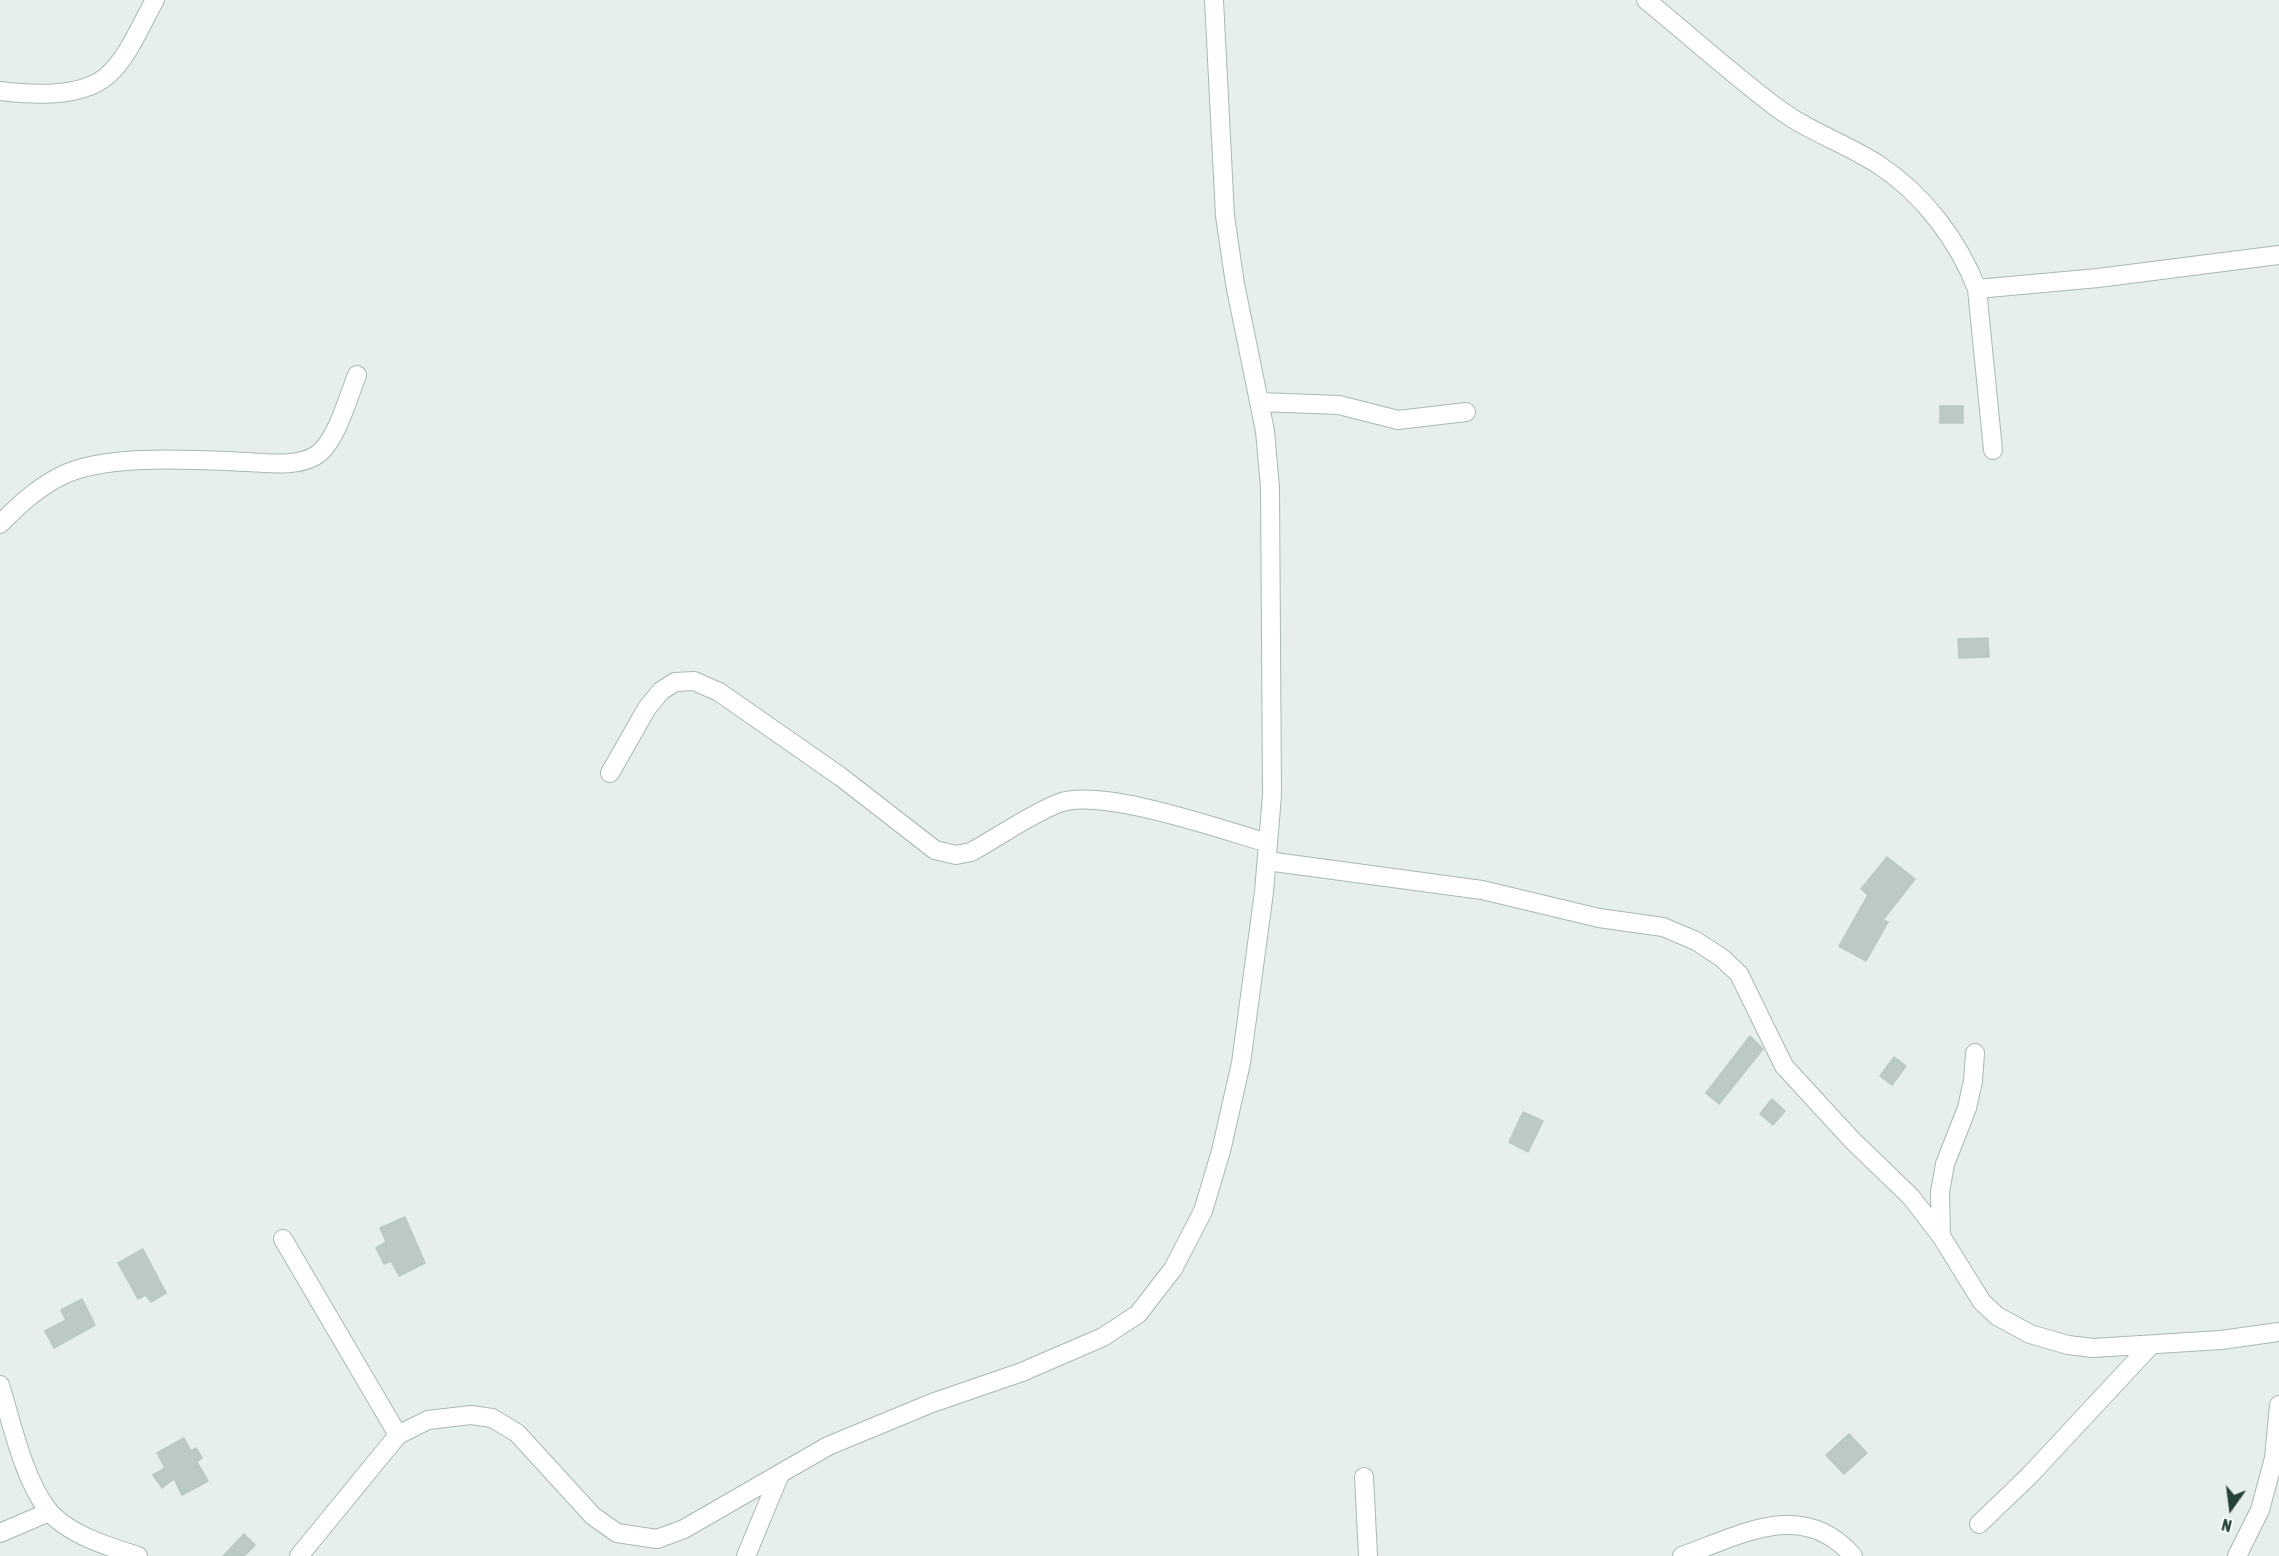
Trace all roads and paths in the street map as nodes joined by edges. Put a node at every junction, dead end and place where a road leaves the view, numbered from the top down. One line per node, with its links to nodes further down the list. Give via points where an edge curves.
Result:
1 (155, 0): 4 (street, via 107,76 82,88 58,93 28,95)
2 (1214, 0): 8 (street, via 1225,216)
3 (1646, 0): 6 (street, via 1778,109 1879,165 1911,188 1968,264)
4 (0, 91)
5 (2279, 255): 6 (street)
6 (1977, 289): 10 (street)
7 (357, 375): 11 (street, via 338,425 316,456 290,463 158,459 87,467 62,475 29,496)
8 (1260, 402): 9 (street, via 1339,405 1398,420); 13 (street, via 1270,488 1272,795)
9 (1466, 412)
10 (1993, 450)
11 (0, 524)
12 (610, 773): 13 (street, via 661,691 675,682 694,681 719,692 841,777 935,850 956,855 971,852 1060,803 1087,798 1159,811)
13 (1268, 852): 15 (street, via 1482,890 1599,918 1663,927 1696,941 1739,974 1784,1066 1911,1197); 22 (street, via 1241,1063 1221,1151 1203,1211 1173,1269 1138,1314 1102,1337 828,1446)
14 (1975, 1053): 15 (street, via 1967,1108 1945,1164 1940,1192)
15 (1941, 1236): 18 (street, via 1982,1302 1997,1316 2030,1334 2068,1345)
16 (283, 1239): 21 (street)
17 (2279, 1332): 18 (street)
18 (2151, 1345): 25 (street)
19 (0, 1385): 24 (street, via 34,1489)
20 (2279, 1405): 33 (street, via 2274,1458 2260,1510)
21 (398, 1435): 22 (street, via 429,1420 471,1415 492,1418 517,1433 593,1516 617,1533 635,1537 657,1539 684,1529); 28 (street)
22 (780, 1474): 29 (street)
23 (1364, 1478): 30 (street)
24 (49, 1512): 26 (street); 27 (street, via 112,1548)
25 (1979, 1524)
26 (0, 1533)
27 (138, 1556)
28 (299, 1556)
29 (746, 1556)
30 (1368, 1556)
31 (1682, 1556): 32 (street, via 1768,1525 1794,1524 1816,1528 1841,1542)
32 (1853, 1556)
33 (2237, 1556)

